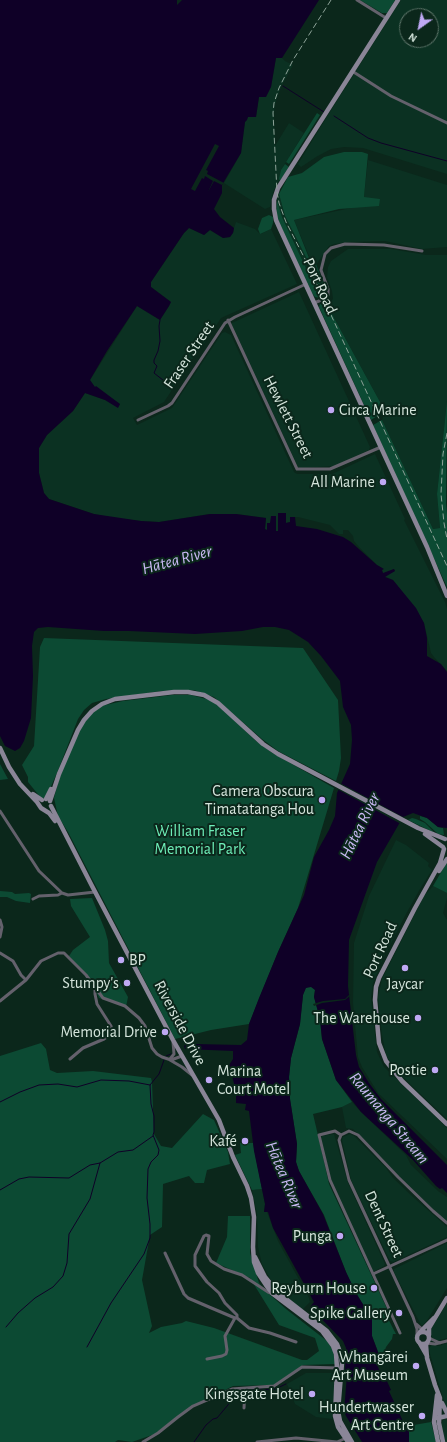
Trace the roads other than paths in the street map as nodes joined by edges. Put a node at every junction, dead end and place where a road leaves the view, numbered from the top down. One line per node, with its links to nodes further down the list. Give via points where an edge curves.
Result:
1 (357, 0): 3 (street)
2 (398, 0): 3 (main road, Port Road)
3 (386, 18): 4 (main road, Port Road)
4 (352, 71): 5 (street, via 391,96); 7 (main road, Port Road, via 278,188 274,200 276,220)
5 (447, 123)
6 (422, 252): 8 (street, via 384,245 345,244 331,248 325,254 320,270 328,295)
7 (306, 284): 8 (main road, Port Road); 9 (street, Fraser Street)
8 (314, 303): 11 (main road, Port Road)
9 (228, 320): 10 (street, Fraser Street, via 220,328 172,402); 11 (street, Hewlett Street, via 297,469 330,469)
10 (138, 420)
11 (380, 447): 12 (main road, Port Road)
12 (447, 596)
13 (0, 748): 14 (main road)
14 (19, 780): 15 (main road, via 36,796); 16 (main road)
15 (46, 800): 16 (main road); 17 (main road, Riverside Drive); 20 (main road, via 81,724 98,706 123,698 183,691 214,701 267,747)
16 (39, 805): 18 (main road, Riverside Drive)
17 (52, 806): 18 (main road); 21 (main road, Riverside Drive)
18 (46, 811): 21 (main road, Riverside Drive)
19 (0, 812): 27 (street, via 39,871)
20 (418, 828): 22 (main road); 23 (main road)
21 (64, 833): 26 (main road, Riverside Drive)
22 (446, 839): 23 (main road, Port Road, via 442,843)
23 (445, 849): 25 (main road, Port Road)
24 (447, 859): 25 (main road, Port Road)
25 (428, 885): 40 (main road, Port Road, via 379,978 375,1000 379,1043 386,1061 402,1081)
26 (95, 892): 27 (street, via 68,895); 35 (main road, Riverside Drive)
27 (62, 893): 28 (street)
28 (33, 899)
29 (0, 920): 30 (street)
30 (0, 937)
31 (0, 953): 32 (street, via 13,961)
32 (26, 980): 33 (street, via 40,961 62,953 88,977); 34 (street)
33 (95, 988): 37 (street, via 97,1004 113,1031); 38 (street, via 103,998 125,1006 139,1018 145,1026 154,1051)
34 (0, 1001)
35 (173, 1041): 36 (main road, Riverside Drive); 38 (street, via 174,1055)
36 (182, 1056): 38 (street); 39 (main road, Riverside Drive)
37 (70, 1059)
38 (168, 1059): 39 (street)
39 (193, 1076): 47 (main road, Riverside Drive, via 219,1120 250,1192 254,1217 254,1262 266,1285)
40 (447, 1124)
41 (341, 1135): 42 (street, via 349,1131 358,1135); 45 (street, Dent Street, via 339,1140 349,1180); 46 (street, via 335,1131 318,1135 331,1185)
42 (447, 1223)
43 (447, 1240): 45 (street)
44 (165, 1253): 50 (street, via 188,1298)
45 (389, 1266): 46 (street); 51 (street, Dent Street)
46 (372, 1274): 52 (street)
47 (275, 1293): 50 (street, via 268,1292 242,1275 212,1261 207,1254 209,1236 204,1236 195,1255 195,1266 237,1315); 59 (main road, Riverside Drive, via 327,1337)
48 (447, 1298): 49 (main road)
49 (436, 1317): 53 (main road); 53 (main road)
50 (236, 1318): 55 (street, via 249,1328); 58 (street, via 225,1336 226,1354)
51 (415, 1322): 53 (street, Dent Street); 53 (street, Dent Street)
52 (400, 1333)
53 (425, 1337): 56 (street); 56 (street, via 435,1344); 57 (main road, Dent Street); 57 (main road, Dent Street, via 422,1344 419,1342)
54 (447, 1341): 56 (street)
55 (296, 1342)
56 (440, 1343)
57 (428, 1358): 61 (main road, Dent Street)
58 (207, 1359)
59 (340, 1368): 60 (street, via 302,1367 274,1386); 68 (main road, Riverside Drive, via 334,1412 336,1421)
60 (245, 1389): 63 (street); 69 (street, via 232,1389 193,1406)
61 (437, 1392): 62 (main road, Dent Street); 67 (main road, Dent Street)
62 (440, 1400): 64 (main road); 66 (main road, Dent Street)
63 (244, 1408)
64 (447, 1413)
65 (447, 1416): 66 (main road)
66 (440, 1418): 67 (main road); 73 (main road, Dent Street)
67 (434, 1419): 72 (main road, Dent Street)
68 (347, 1439): 70 (street, via 337,1442 296,1438); 71 (main road, Riverside Drive)
69 (143, 1442)
70 (257, 1442)
71 (352, 1442)
72 (438, 1442)
73 (443, 1442)

